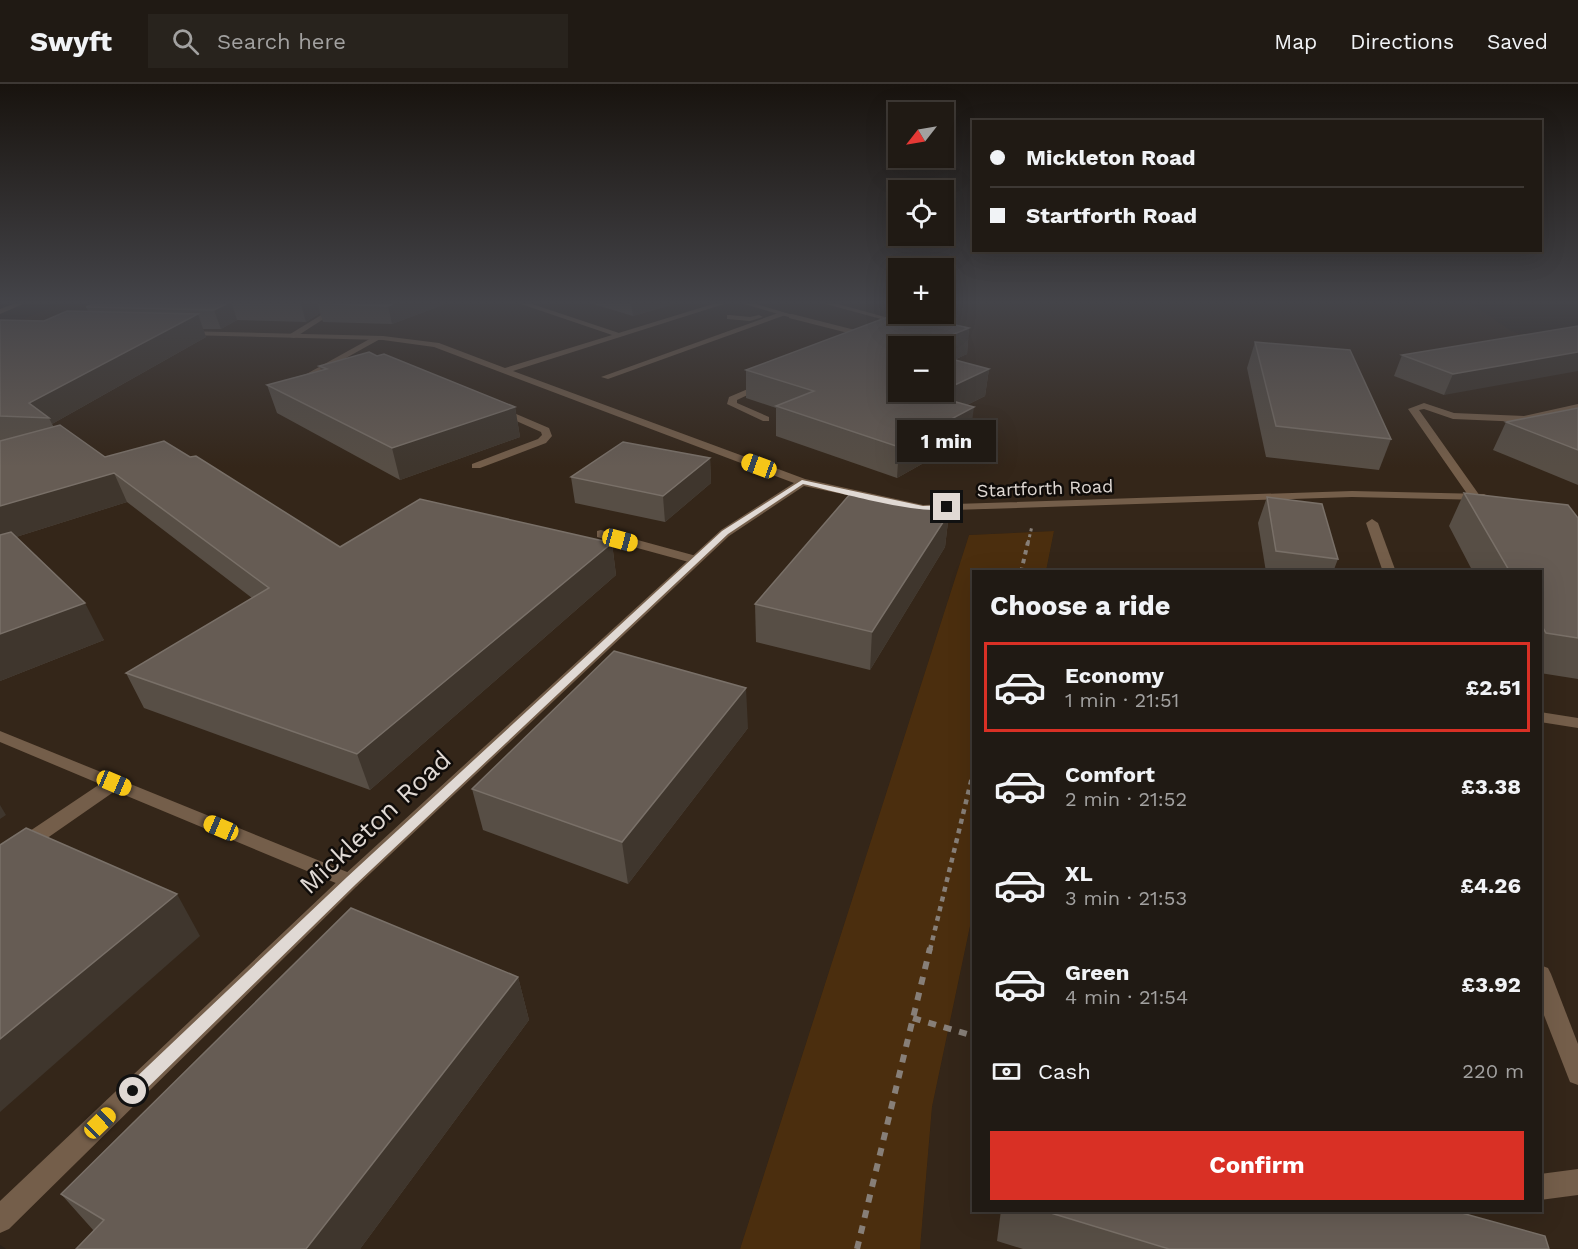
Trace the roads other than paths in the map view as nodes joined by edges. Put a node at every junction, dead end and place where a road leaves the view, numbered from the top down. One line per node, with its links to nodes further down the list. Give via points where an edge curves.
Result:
1 (341, 358): 10 (street)
2 (347, 358): 6 (street)
3 (471, 358): 7 (street, Startforth Road)
4 (545, 358): 7 (street)
5 (660, 358): 8 (street)
6 (358, 359)
7 (504, 371): 15 (street, Startforth Road)
8 (605, 376)
9 (772, 381): 13 (street, via 732,399 732,404)
10 (284, 388)
11 (1578, 407): 16 (street, via 1524,419 1453,416 1416,406 1413,409)
12 (494, 408): 14 (street, via 545,430 547,436)
13 (766, 419)
14 (476, 466)
15 (802, 482): 16 (street, Startforth Road, via 923,508 1352,494); 20 (street, Mickleton Road, via 725,533)
16 (1474, 496): 17 (street, Startforth Road)
17 (1492, 498)
18 (1372, 523): 21 (street)
19 (601, 534): 20 (street)
20 (696, 560): 27 (street, Mickleton Road)
21 (1389, 570)
22 (1542, 717): 23 (street)
23 (1578, 723)
24 (0, 736): 25 (street)
25 (114, 783): 26 (street); 27 (street)
26 (0, 861)
27 (350, 881): 32 (street, Mickleton Road)
28 (1542, 979): 29 (street)
29 (1578, 1074)
30 (1578, 1182): 31 (street)
31 (1542, 1187)
32 (0, 1220)

